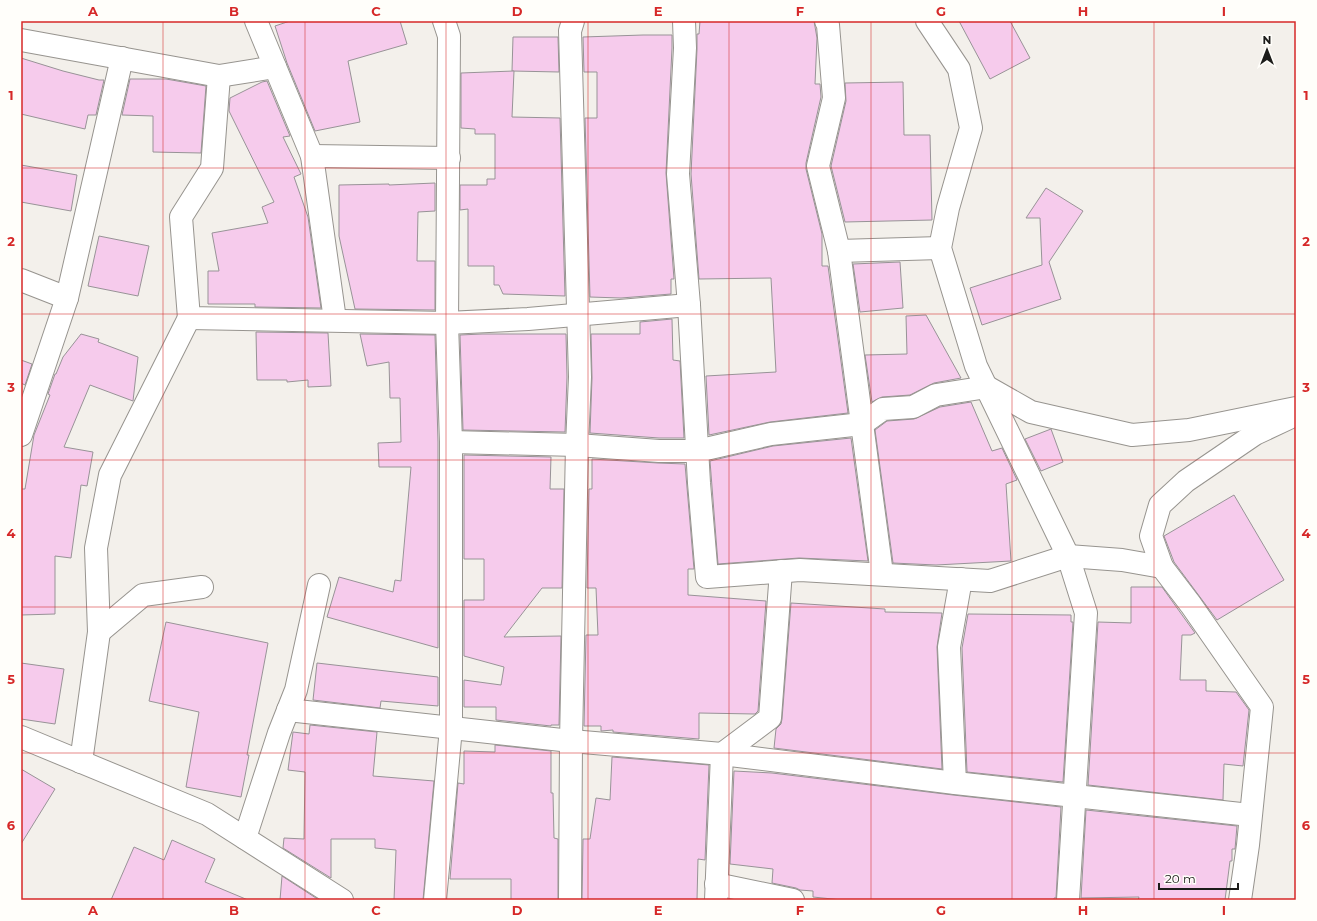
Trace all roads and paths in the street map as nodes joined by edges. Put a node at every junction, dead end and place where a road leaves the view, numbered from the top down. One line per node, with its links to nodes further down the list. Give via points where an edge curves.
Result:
1 (256, 21): 9 (street)
2 (444, 21): 12 (street, via 449,36)
3 (573, 21): 18 (street, via 570,31)
4 (684, 21): 17 (street, via 685,48 678,174)
5 (826, 21): 14 (street, via 834,98 818,166)
6 (927, 21): 13 (street, via 959,68 971,128 948,208)
7 (21, 40): 8 (street)
8 (122, 58): 10 (street); 16 (street)
9 (275, 67): 10 (street); 11 (street)
10 (219, 76): 19 (street, via 212,168 181,217)
11 (312, 156): 12 (street); 20 (street)
12 (449, 158): 21 (street)
13 (940, 248): 14 (street); 22 (street, via 976,366)
14 (839, 251): 25 (street)
15 (21, 280): 16 (street)
16 (67, 298): 26 (street)
17 (689, 305): 18 (street); 29 (street)
18 (578, 315): 21 (street); 28 (street, via 580,377)
19 (189, 318): 20 (street); 37 (street, via 110,475 96,548)
20 (335, 320): 21 (street)
21 (447, 323): 27 (street)
22 (987, 387): 23 (street, via 1032,412 1132,435 1189,430); 25 (street, via 936,395 913,407 883,409); 30 (street)
23 (1296, 408)
24 (1296, 415): 31 (street, via 1255,434 1186,481 1160,505 1151,536)
25 (862, 424): 29 (street, via 771,434); 33 (street)
26 (21, 435)
27 (451, 442): 28 (street); 39 (street)
28 (577, 445): 29 (street); 41 (street)
29 (697, 451): 32 (street, via 706,577)
30 (1068, 556): 31 (street); 34 (street, via 990,581); 45 (street, via 1086,613)
31 (1162, 566): 46 (street, via 1262,707)
32 (781, 571): 33 (street); 42 (street, via 770,718)
33 (882, 574): 34 (street)
34 (961, 579): 44 (street, via 949,647)
35 (319, 585): 38 (street, via 296,690)
36 (202, 587): 37 (street, via 143,595)
37 (99, 632): 43 (street)
38 (288, 710): 39 (street); 47 (street)
39 (451, 728): 41 (street); 50 (street)
40 (21, 737): 43 (street)
41 (571, 741): 42 (street); 51 (street)
42 (722, 754): 44 (street); 48 (street)
43 (81, 762): 47 (street, via 207,814)
44 (955, 783): 45 (street)
45 (1075, 795): 46 (street); 53 (street)
46 (1250, 815): 54 (street)
47 (245, 838): 49 (street)
48 (716, 892): 52 (street)
49 (342, 900)
50 (435, 900)
51 (570, 900)
52 (793, 900)
53 (1068, 900)
54 (1240, 900)

